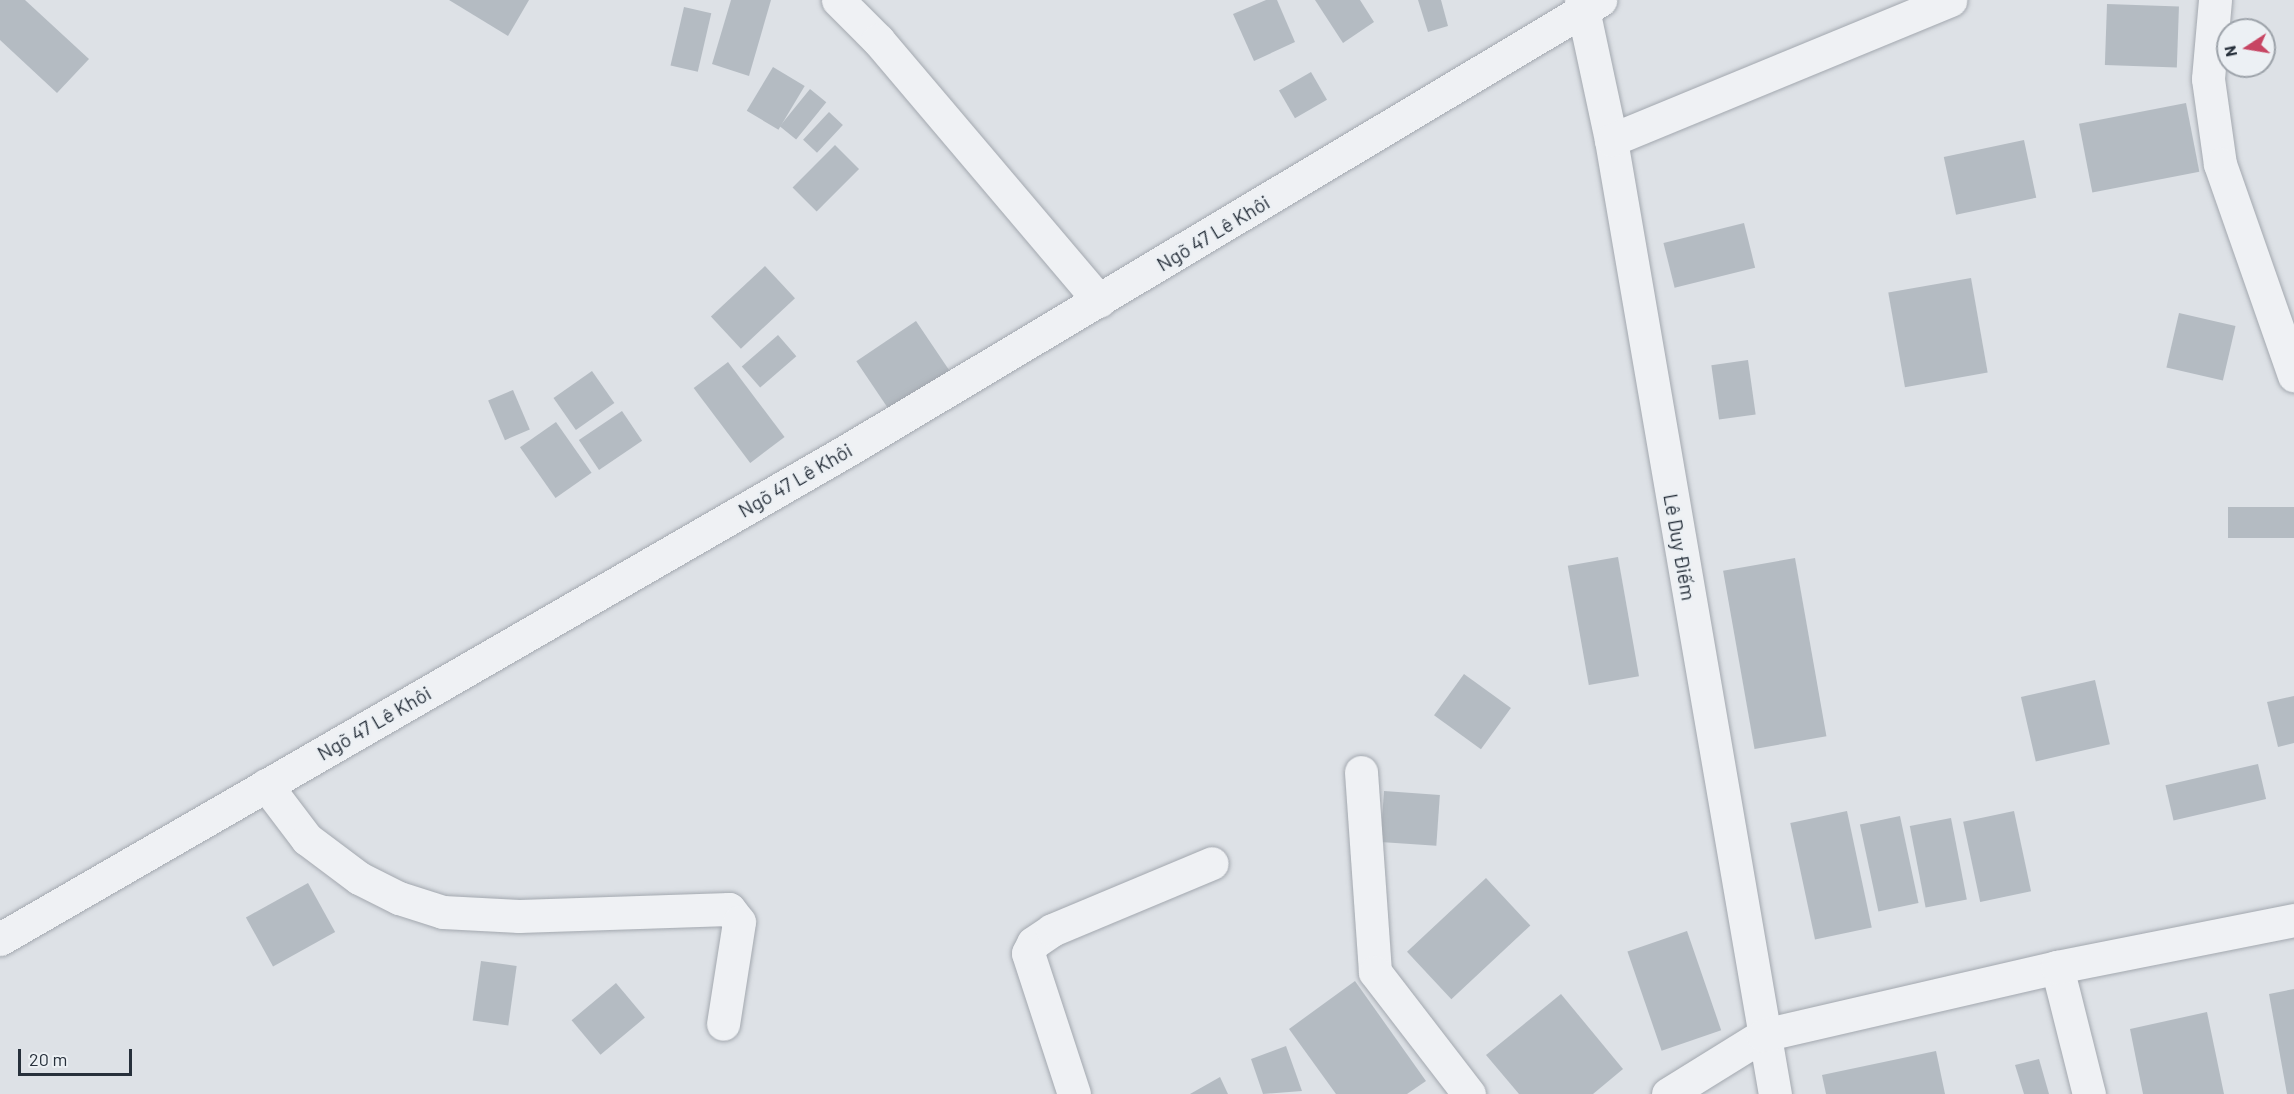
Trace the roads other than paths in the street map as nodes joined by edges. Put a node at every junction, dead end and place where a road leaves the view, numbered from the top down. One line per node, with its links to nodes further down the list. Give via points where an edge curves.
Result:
1 (838, 0): 6 (street, via 879,40)
2 (1950, 0): 5 (street)
3 (2215, 0): 7 (street, via 2208,79 2220,164)
4 (1588, 3): 5 (street, Lê Duy Điếm); 6 (street, Ngõ 47 Lê Khôi, via 1538,40)
5 (1611, 140): 15 (street, Lê Duy Điếm)
6 (1099, 301): 9 (street, Ngõ 47 Lê Khôi)
7 (2294, 375)
8 (1361, 772): 17 (street, via 1376,972)
9 (266, 785): 12 (street, Ngõ 47 Lê Khôi); 14 (street, via 307,839 359,878 399,898 443,912 519,916 729,909 739,922)
10 (1212, 863): 16 (street, via 1052,930 1033,943 1028,953)
11 (2294, 920): 13 (street)
12 (0, 939)
13 (2057, 967): 15 (street); 20 (street)
14 (723, 1024)
15 (1763, 1035): 18 (street); 19 (street, Lê Duy Điếm)
16 (1074, 1094)
17 (1470, 1094)
18 (1668, 1094)
19 (1775, 1094)
20 (2089, 1094)

